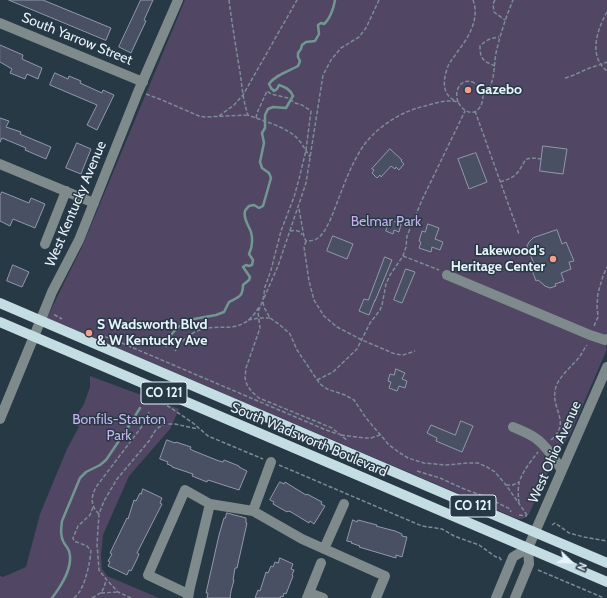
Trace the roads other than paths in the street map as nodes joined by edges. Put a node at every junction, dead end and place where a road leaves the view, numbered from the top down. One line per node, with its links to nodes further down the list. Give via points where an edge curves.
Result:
1 (178, 0): 3 (street, West Kentucky Avenue)
2 (0, 23): 3 (street, South Yarrow Street)
3 (143, 82): 6 (street, West Kentucky Avenue)
4 (0, 164): 5 (street)
5 (66, 191): 6 (street); 7 (street)
6 (94, 203): 10 (street, West Kentucky Avenue)
7 (45, 244)
8 (447, 275): 13 (street, via 590,335)
9 (0, 303): 10 (main road, South Wadsworth Boulevard / CO 121)
10 (40, 321): 12 (street, West Kentucky Avenue); 22 (main road, South Wadsworth Boulevard / CO 121)
11 (0, 322): 12 (main road, South Wadsworth Boulevard / CO 121)
12 (34, 336): 15 (street, West Kentucky Avenue); 23 (main road, South Wadsworth Boulevard / CO 121)
13 (607, 339)
14 (607, 367): 18 (street, West Ohio Avenue)
15 (0, 418)
16 (513, 427): 18 (street, via 545,446)
17 (271, 462): 21 (street)
18 (562, 470): 22 (street, West Ohio Avenue)
19 (210, 504): 21 (street); 29 (street); 29 (street, via 185,490 148,575)
20 (344, 504): 24 (street)
21 (253, 511): 24 (street)
22 (534, 533): 23 (street, West Ohio Avenue); 26 (main road, South Wadsworth Boulevard / CO 121)
23 (528, 548): 27 (main road, South Wadsworth Boulevard / CO 121); 32 (street, via 513,556); 33 (street, West Ohio Avenue, via 529,564)
24 (324, 549): 31 (street, via 385,576)
25 (321, 563): 28 (street)
26 (607, 563)
27 (607, 582)
28 (308, 595): 30 (street)
29 (188, 596)
30 (323, 598)
31 (376, 598)
32 (496, 598)
33 (515, 598)

